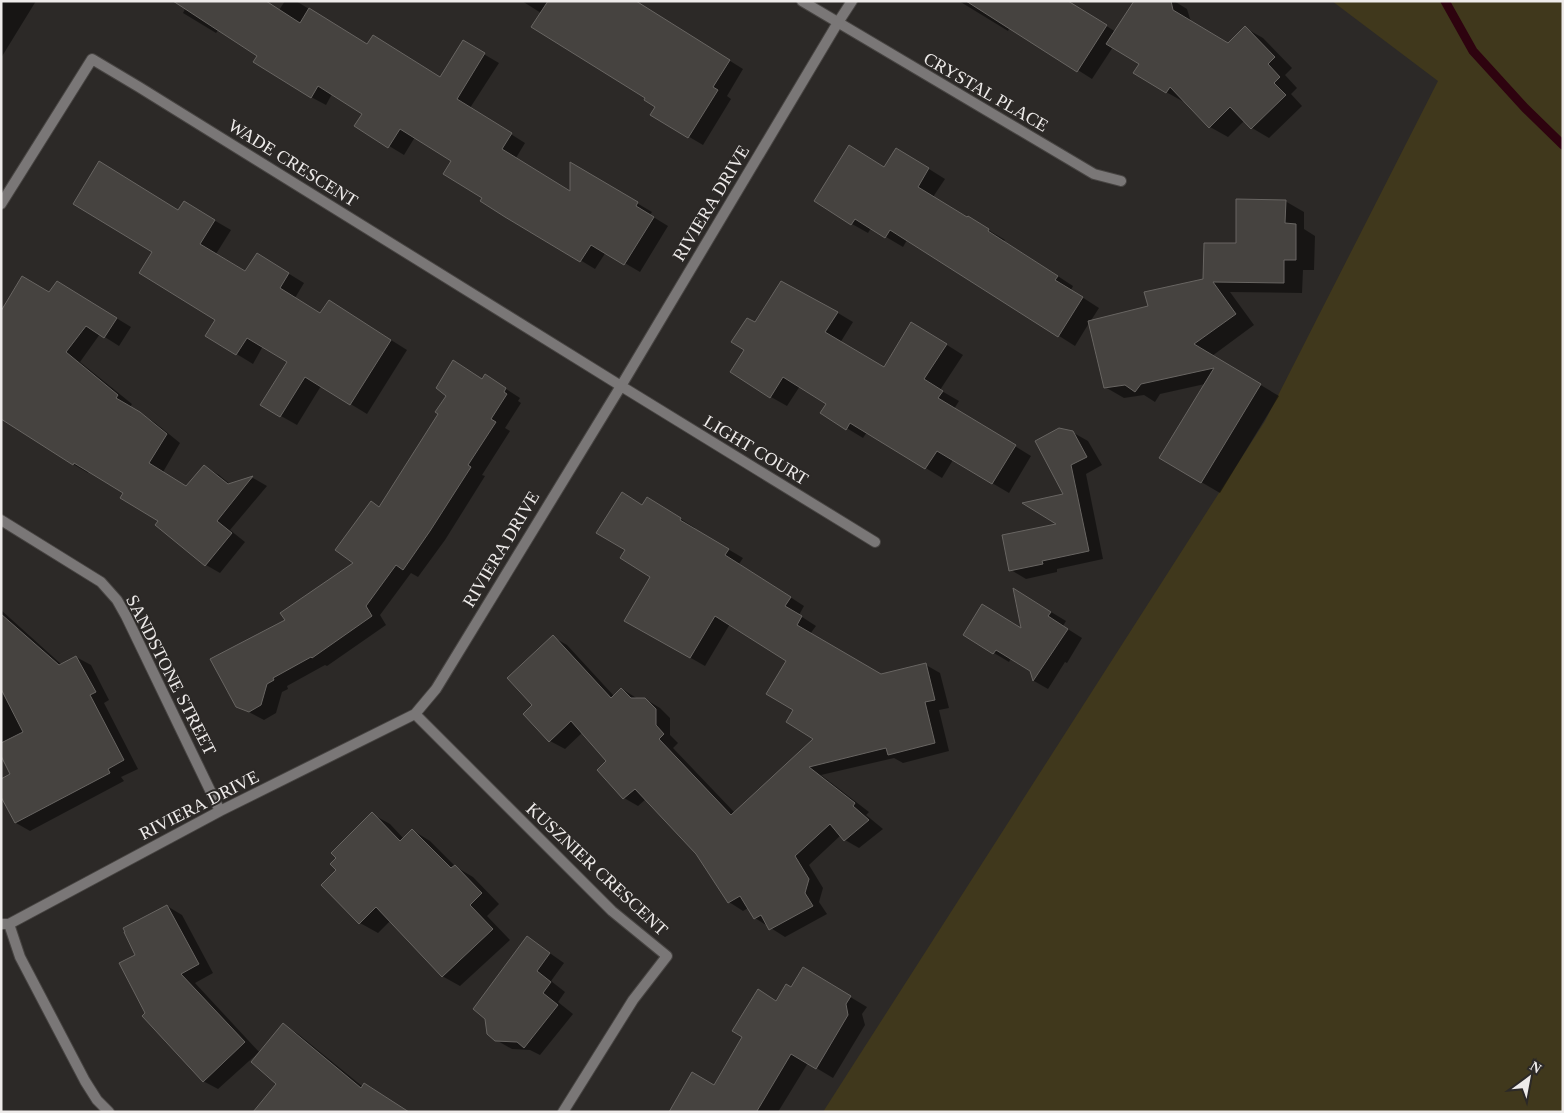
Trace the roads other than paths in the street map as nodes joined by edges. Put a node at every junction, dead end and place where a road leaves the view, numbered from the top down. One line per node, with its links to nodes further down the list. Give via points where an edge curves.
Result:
1 (802, 1): 3 (street, CRYSTAL PLACE)
2 (852, 1): 3 (street, RIVIERA DRIVE)
3 (837, 24): 4 (street, CRYSTAL PLACE, via 1094,174); 6 (street, RIVIERA DRIVE)
4 (1121, 181)
5 (1, 204): 6 (street, WADE CRESCENT, via 92,59)
6 (620, 386): 8 (street, LIGHT COURT); 9 (street, RIVIERA DRIVE, via 436,689)
7 (1, 520): 10 (street, SANDSTONE STREET, via 101,582 116,600)
8 (875, 542)
9 (415, 714): 10 (street, RIVIERA DRIVE); 13 (street, KUSZNIER CRESCENT, via 612,911 667,956 633,1000)
10 (220, 811): 11 (street, RIVIERA DRIVE)
11 (5, 924): 12 (street, via 85,1082)
12 (109, 1112)
13 (563, 1112)

